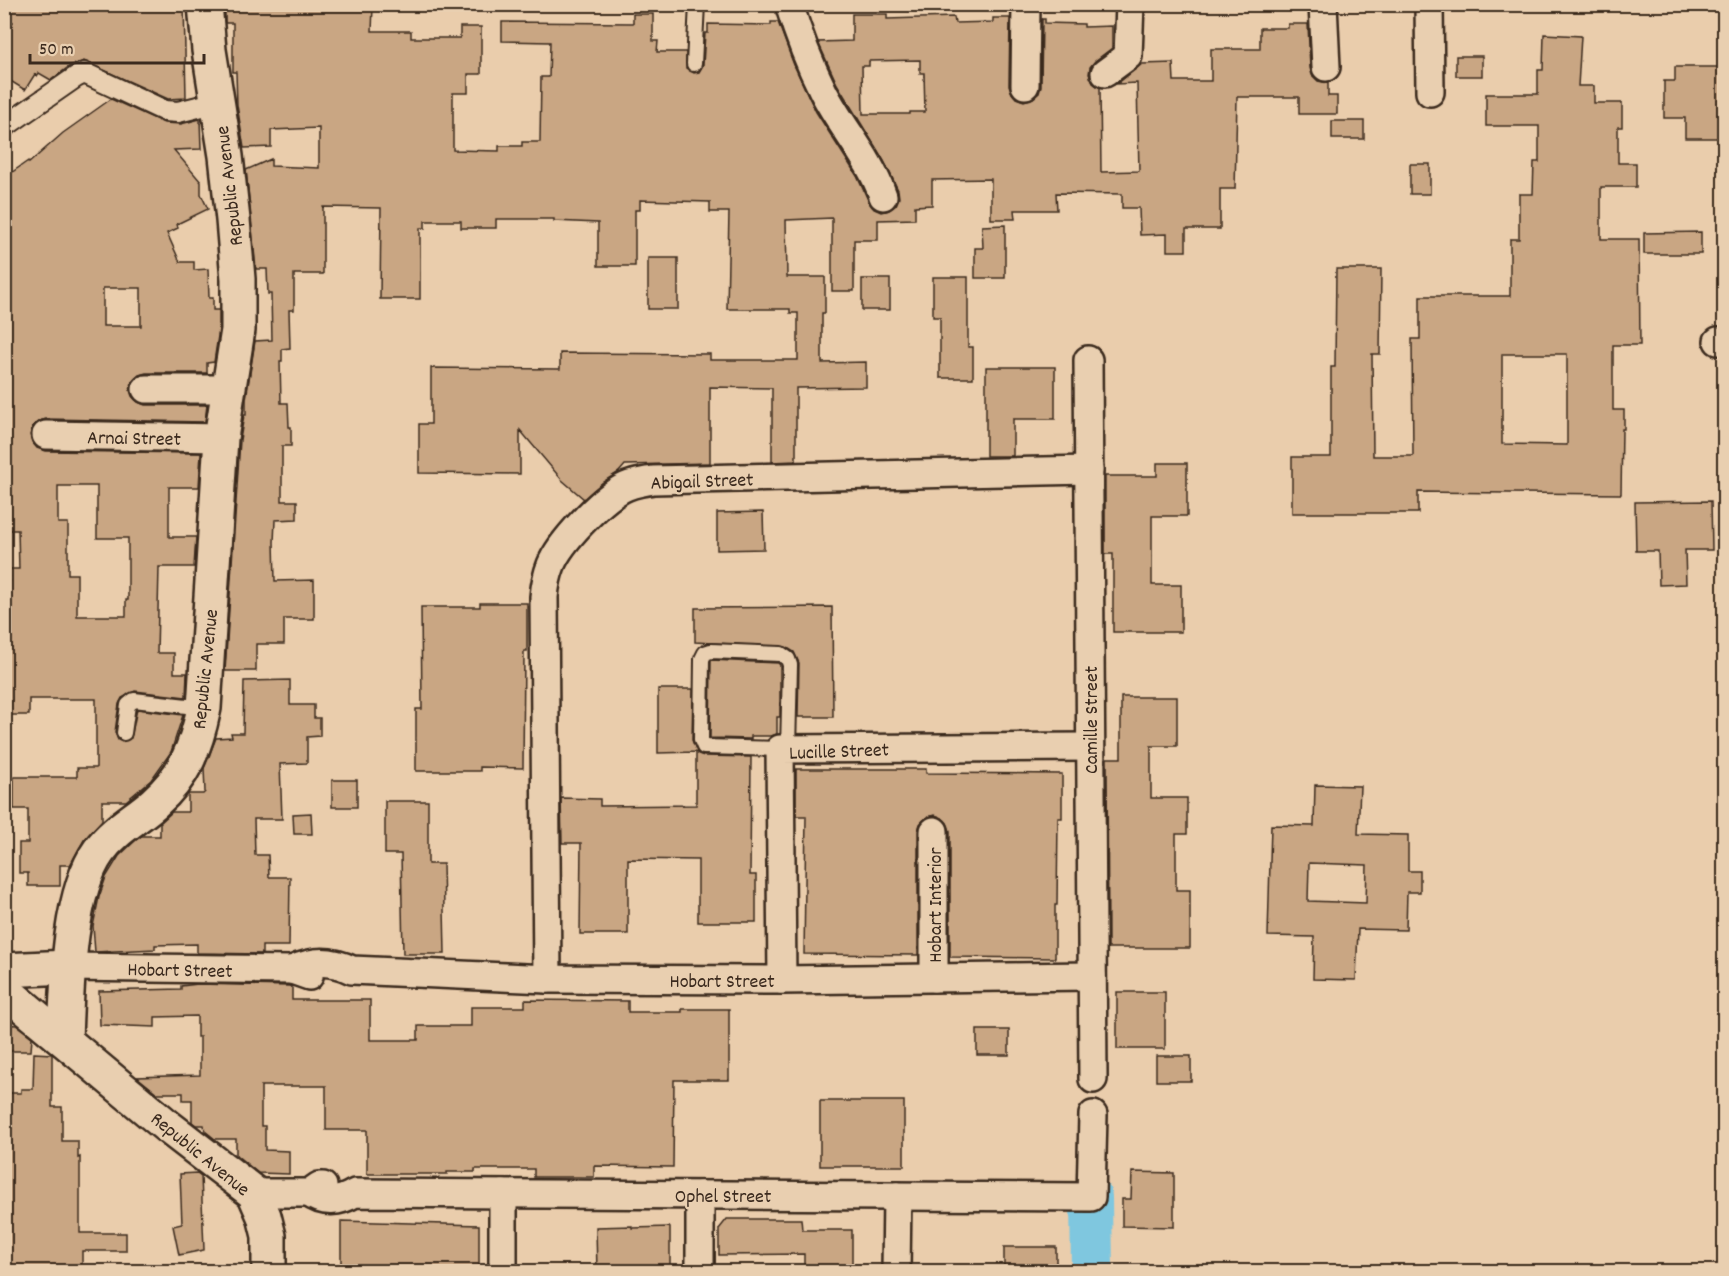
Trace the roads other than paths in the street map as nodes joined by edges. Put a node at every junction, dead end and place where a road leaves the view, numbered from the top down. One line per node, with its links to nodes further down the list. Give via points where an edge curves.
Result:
1 (205, 4): 13 (main road, Republic Avenue)
2 (697, 4): 8 (lane)
3 (789, 4): 15 (street, via 801,44 823,93 876,175)
4 (1026, 4): 11 (street)
5 (1130, 4): 10 (street, via 1128,56)
6 (1323, 4): 9 (street)
7 (1429, 4): 12 (street)
8 (694, 64)
9 (1326, 67)
10 (1105, 73)
11 (1025, 85)
12 (1430, 93)
13 (218, 102): 14 (street, via 178,112 165,111 84,73); 18 (main road, Republic Avenue, via 238,279 238,330)
14 (4, 127)
15 (883, 196)
16 (1088, 360): 21 (street, Camille Street)
17 (146, 389): 18 (street)
18 (229, 389): 20 (main road, Republic Avenue)
19 (46, 435): 20 (street, Arnai Street)
20 (221, 438): 22 (main road, Republic Avenue)
21 (1089, 470): 24 (street, Camille Street); 31 (street, Abigail Street, via 653,480 623,488 590,515 560,548 546,580 544,597)
22 (204, 708): 23 (lane, via 134,700 128,705); 27 (main road, Republic Avenue, via 190,759 174,784 117,832 87,869)
23 (124, 733)
24 (1090, 747): 25 (street, Lucille Street); 29 (street, Camille Street)
25 (784, 749): 25 (lane, via 704,747 701,740 705,653 781,654 788,658); 32 (street, Lucille Street)
26 (934, 831): 30 (street, Hobart Interior)
27 (68, 967): 28 (main road); 31 (street, Hobart Street, via 292,970 322,977 352,970); 34 (main road, Republic Avenue)
28 (4, 970)
29 (1092, 976): 30 (street, Hobart Street); 35 (street, Camille Street)
30 (934, 978): 32 (street, Hobart Street)
31 (547, 979): 32 (street, Hobart Street)
32 (782, 980)
33 (4, 990): 34 (main road)
34 (65, 1040): 37 (main road, Republic Avenue, via 166,1126)
35 (1093, 1079)
36 (1093, 1115): 40 (street, Ophel Street, via 1091,1197)
37 (254, 1193): 38 (street, Ophel Street, via 309,1193 319,1186 344,1186 355,1193); 41 (main road, Republic Avenue, via 268,1236)
38 (503, 1194): 39 (street, Ophel Street); 42 (street)
39 (700, 1195): 40 (street, Ophel Street); 43 (street)
40 (897, 1196): 44 (street)
41 (268, 1272)
42 (503, 1272)
43 (700, 1272)
44 (897, 1272)

